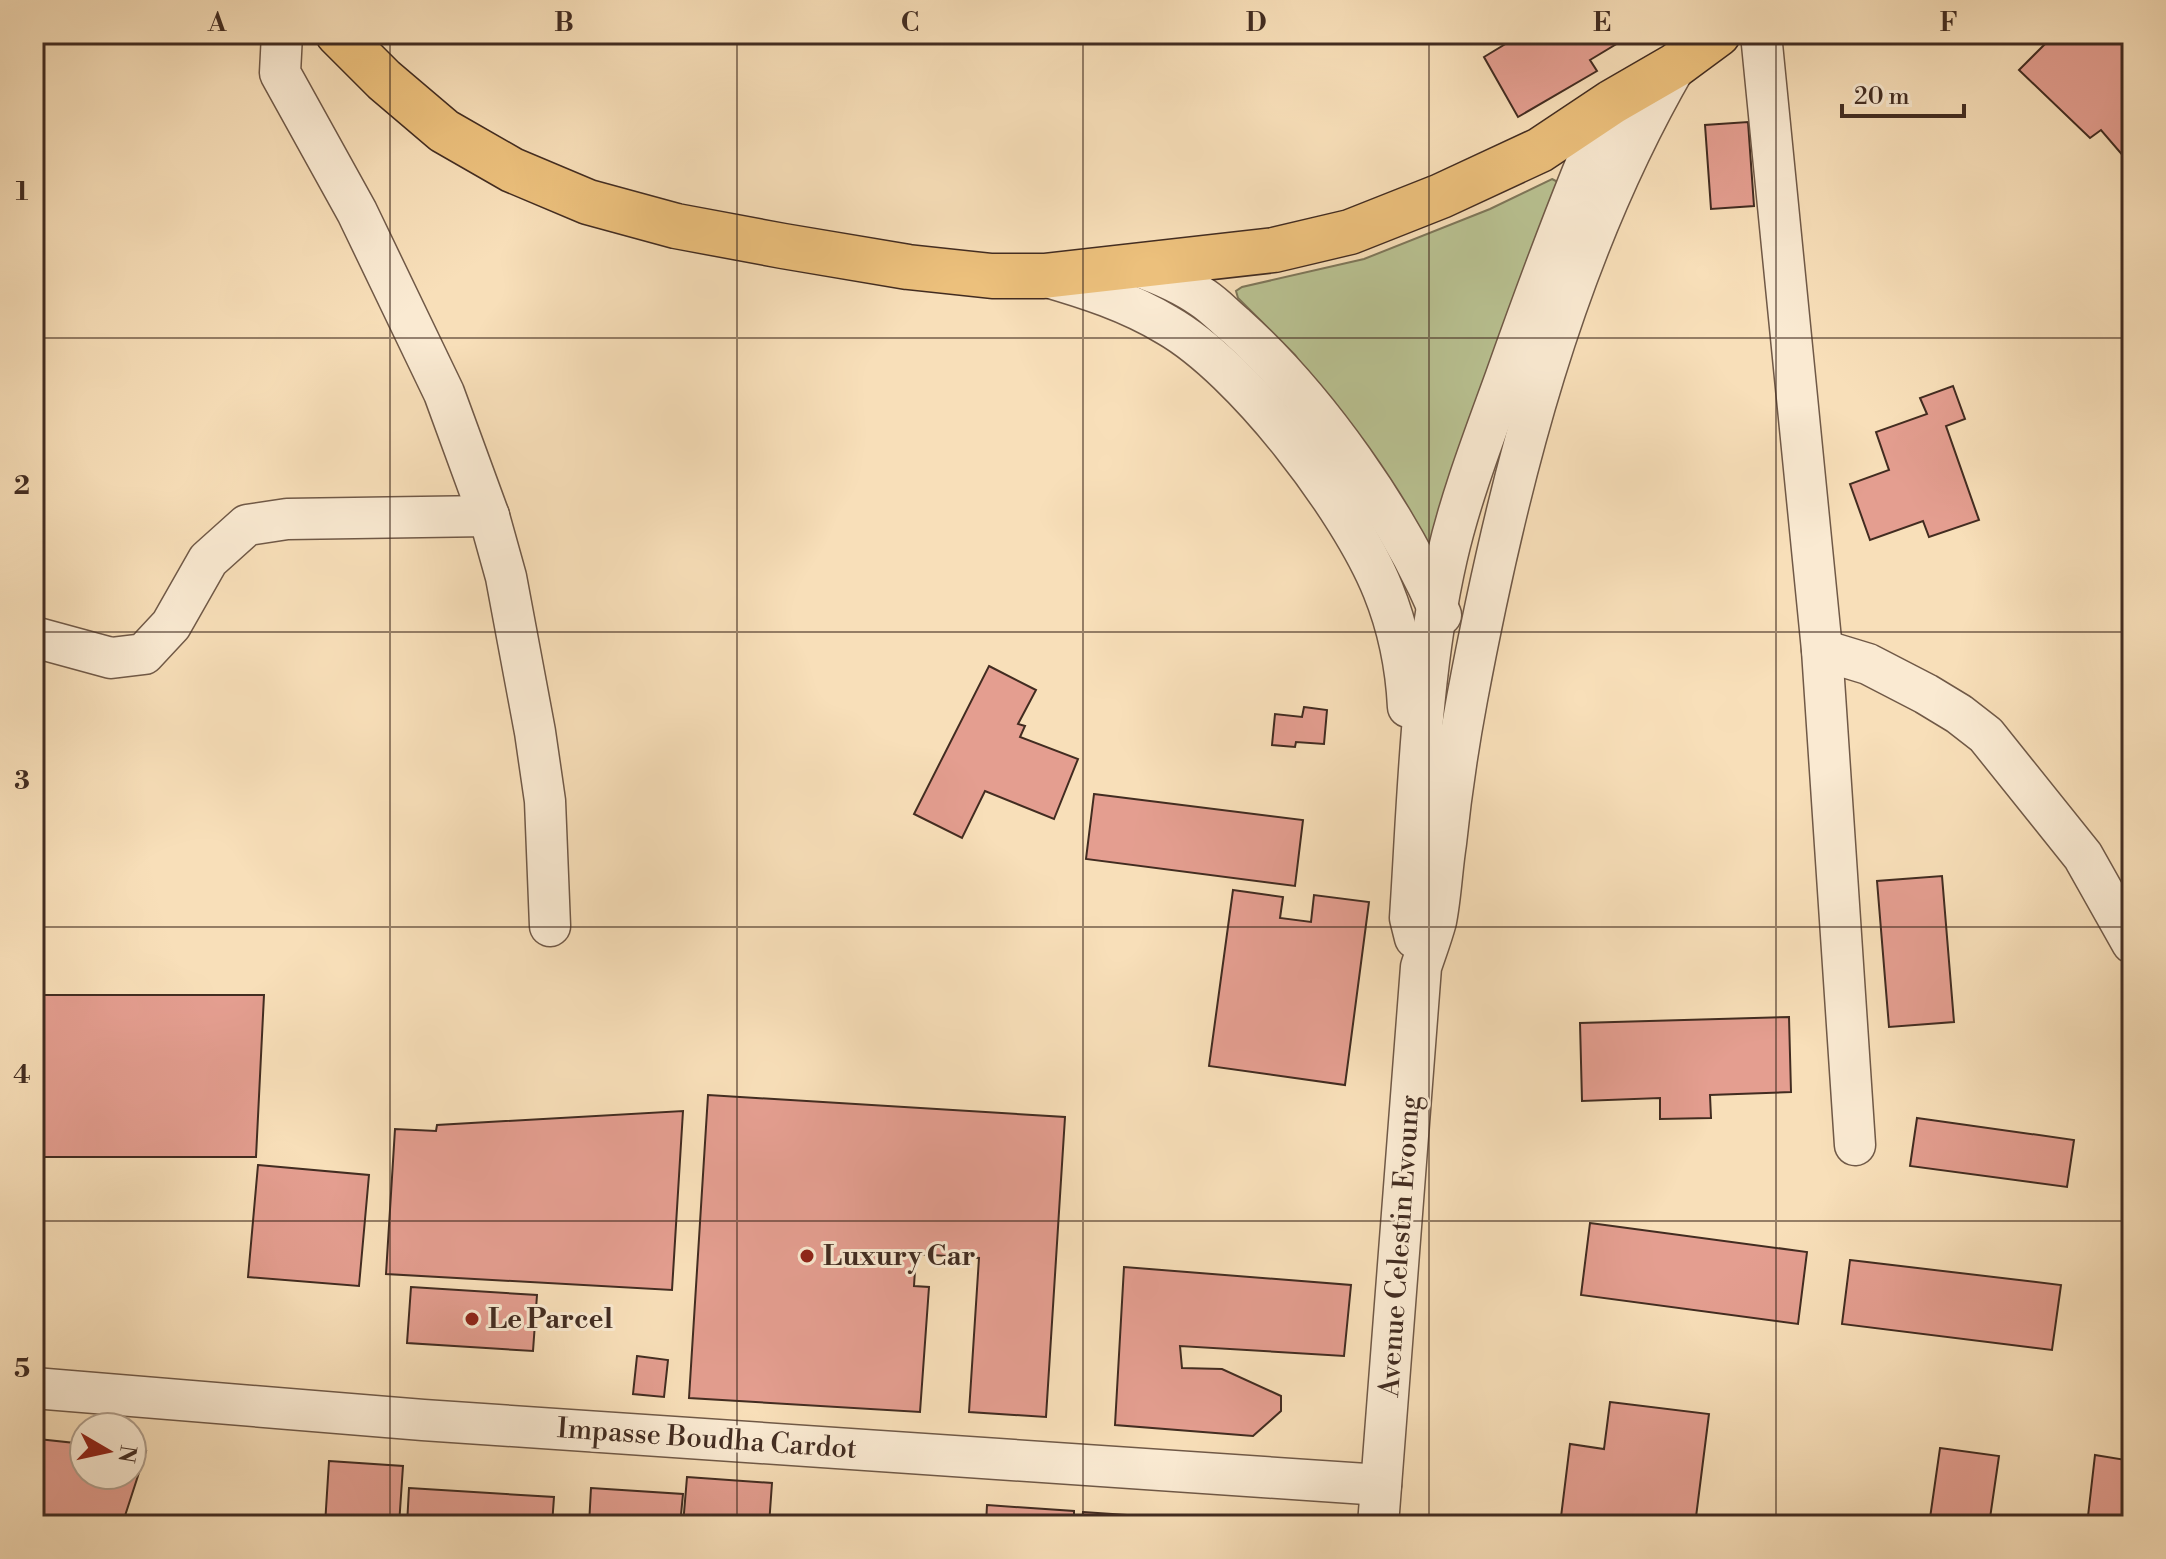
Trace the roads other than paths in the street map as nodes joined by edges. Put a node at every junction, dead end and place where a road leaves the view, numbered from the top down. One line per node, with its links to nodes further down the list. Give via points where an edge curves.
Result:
1 (282, 34): 9 (street, via 280,73 357,212 444,393)
2 (338, 34): 8 (main road, via 444,131 512,170 588,202 676,226 908,267)
3 (1718, 34): 5 (main road)
4 (1761, 34): 12 (street)
5 (1676, 65): 6 (main road); 13 (street, via 1612,195 1540,388 1507,502)
6 (1612, 102): 7 (main road, via 1540,150 1350,232 1274,250); 10 (street, via 1468,481)
7 (1137, 266): 8 (main road); 10 (street, via 1204,299 1262,350 1319,414 1406,543)
8 (1044, 276): 14 (street, via 1089,289 1167,324 1205,351 1306,464 1354,531 1383,589 1400,644 1411,762)
9 (489, 516): 11 (street, via 287,519 247,525 208,560 171,625 144,654 111,658); 15 (street, via 535,732 545,801)
10 (1437, 606): 13 (street); 14 (street)
11 (34, 637)
12 (1822, 650): 16 (street, via 1868,664 1926,694 1986,735 2083,856); 18 (street)
13 (1466, 703): 17 (street, via 1436,920)
14 (1419, 791): 17 (street, via 1410,918)
15 (550, 926)
16 (2132, 943)
17 (1421, 967): 20 (street, Avenue Celestin Evoung)
18 (1855, 1145)
19 (34, 1388): 20 (street, Impasse Boudha Cardot)
20 (1381, 1485): 21 (street, Avenue Celestin Evoung)
21 (1378, 1525)

